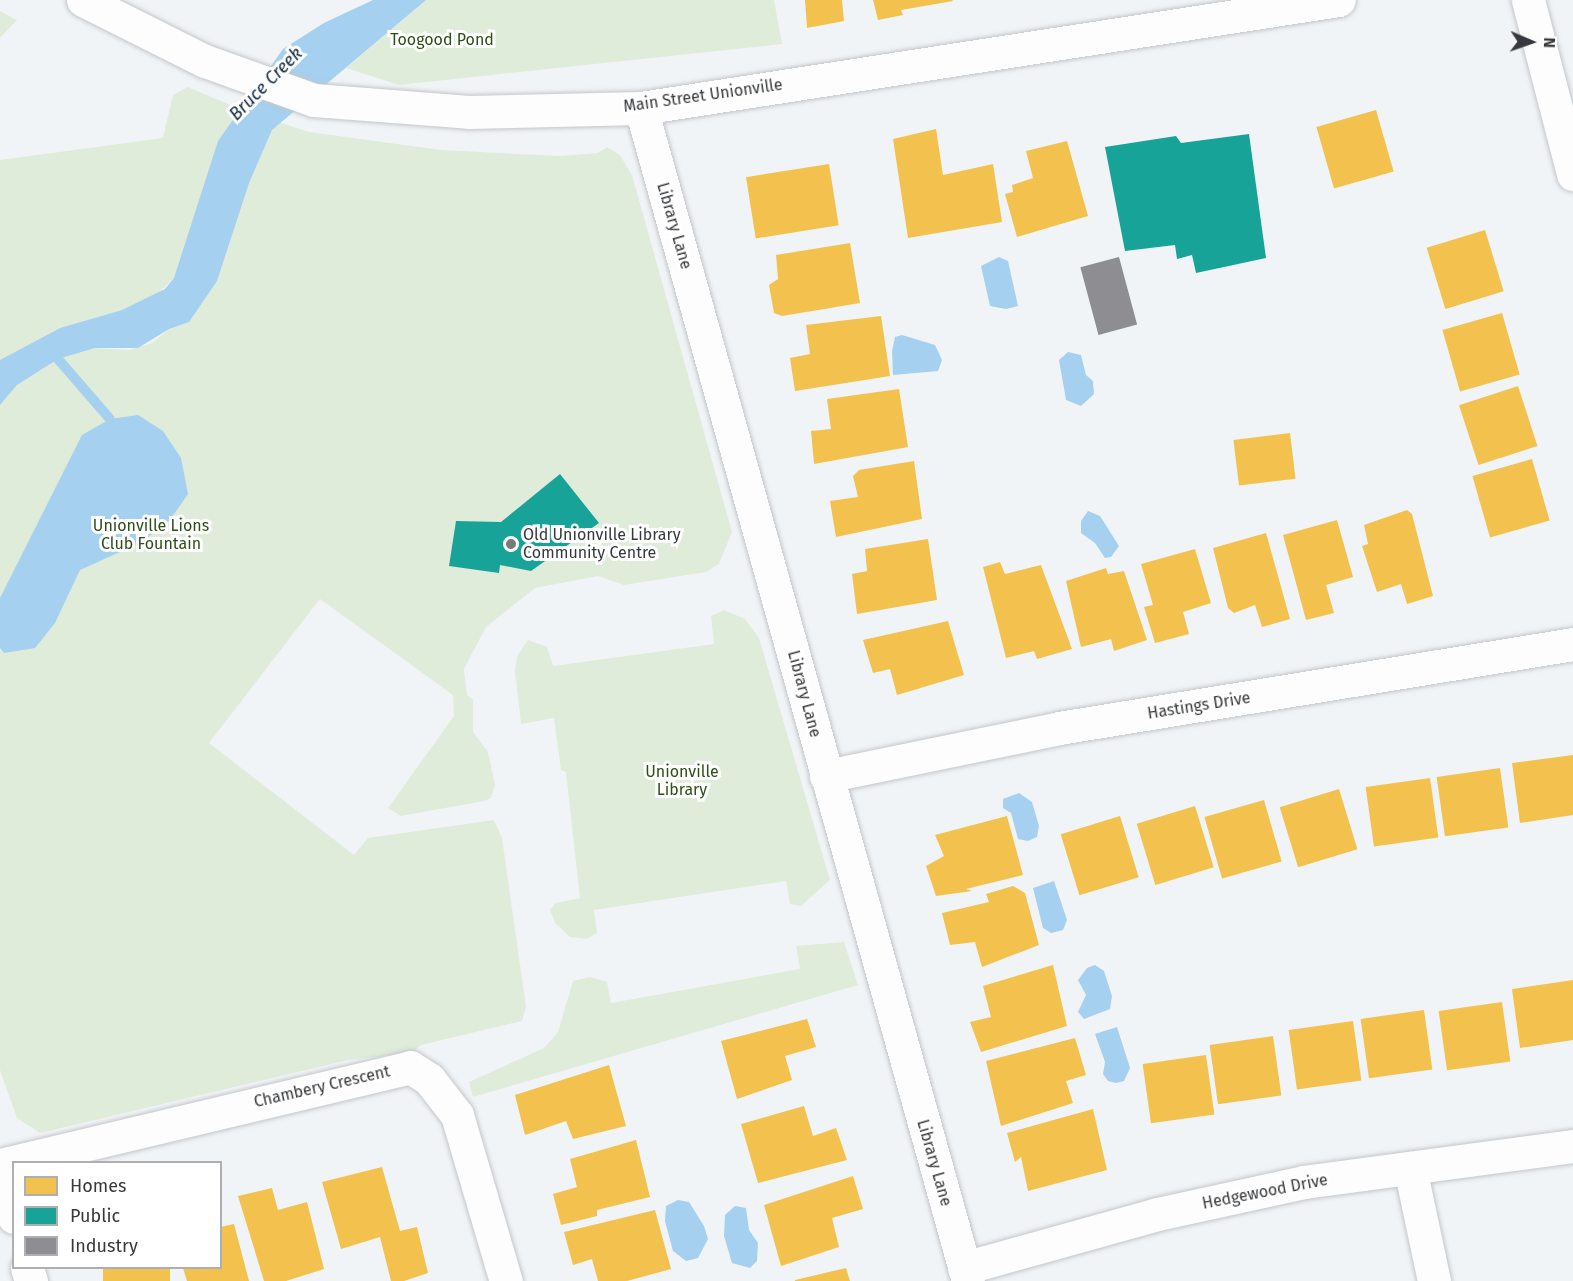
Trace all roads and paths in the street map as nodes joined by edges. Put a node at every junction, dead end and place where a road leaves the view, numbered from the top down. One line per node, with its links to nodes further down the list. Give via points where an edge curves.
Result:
1 (83, 0): 4 (street, Main Street Unionville, via 205,61 314,100 469,112)
2 (1339, 0): 4 (street, Main Street Unionville)
3 (1528, 0): 5 (street)
4 (641, 108): 7 (street, Library Lane)
5 (1573, 174)
6 (1573, 644): 7 (street, Hastings Drive, via 1059,728)
7 (826, 776): 13 (street, Library Lane)
8 (1573, 1146): 11 (street, Hedgewood Drive)
9 (21, 1161): 14 (street, Chambery Crescent, via 410,1067 429,1078 458,1115)
10 (0, 1166): 12 (street)
11 (1410, 1168): 13 (street, Hedgewood Drive, via 1304,1182 1218,1200); 15 (street)
12 (12, 1210)
13 (966, 1275)
14 (506, 1281)
15 (1434, 1281)

